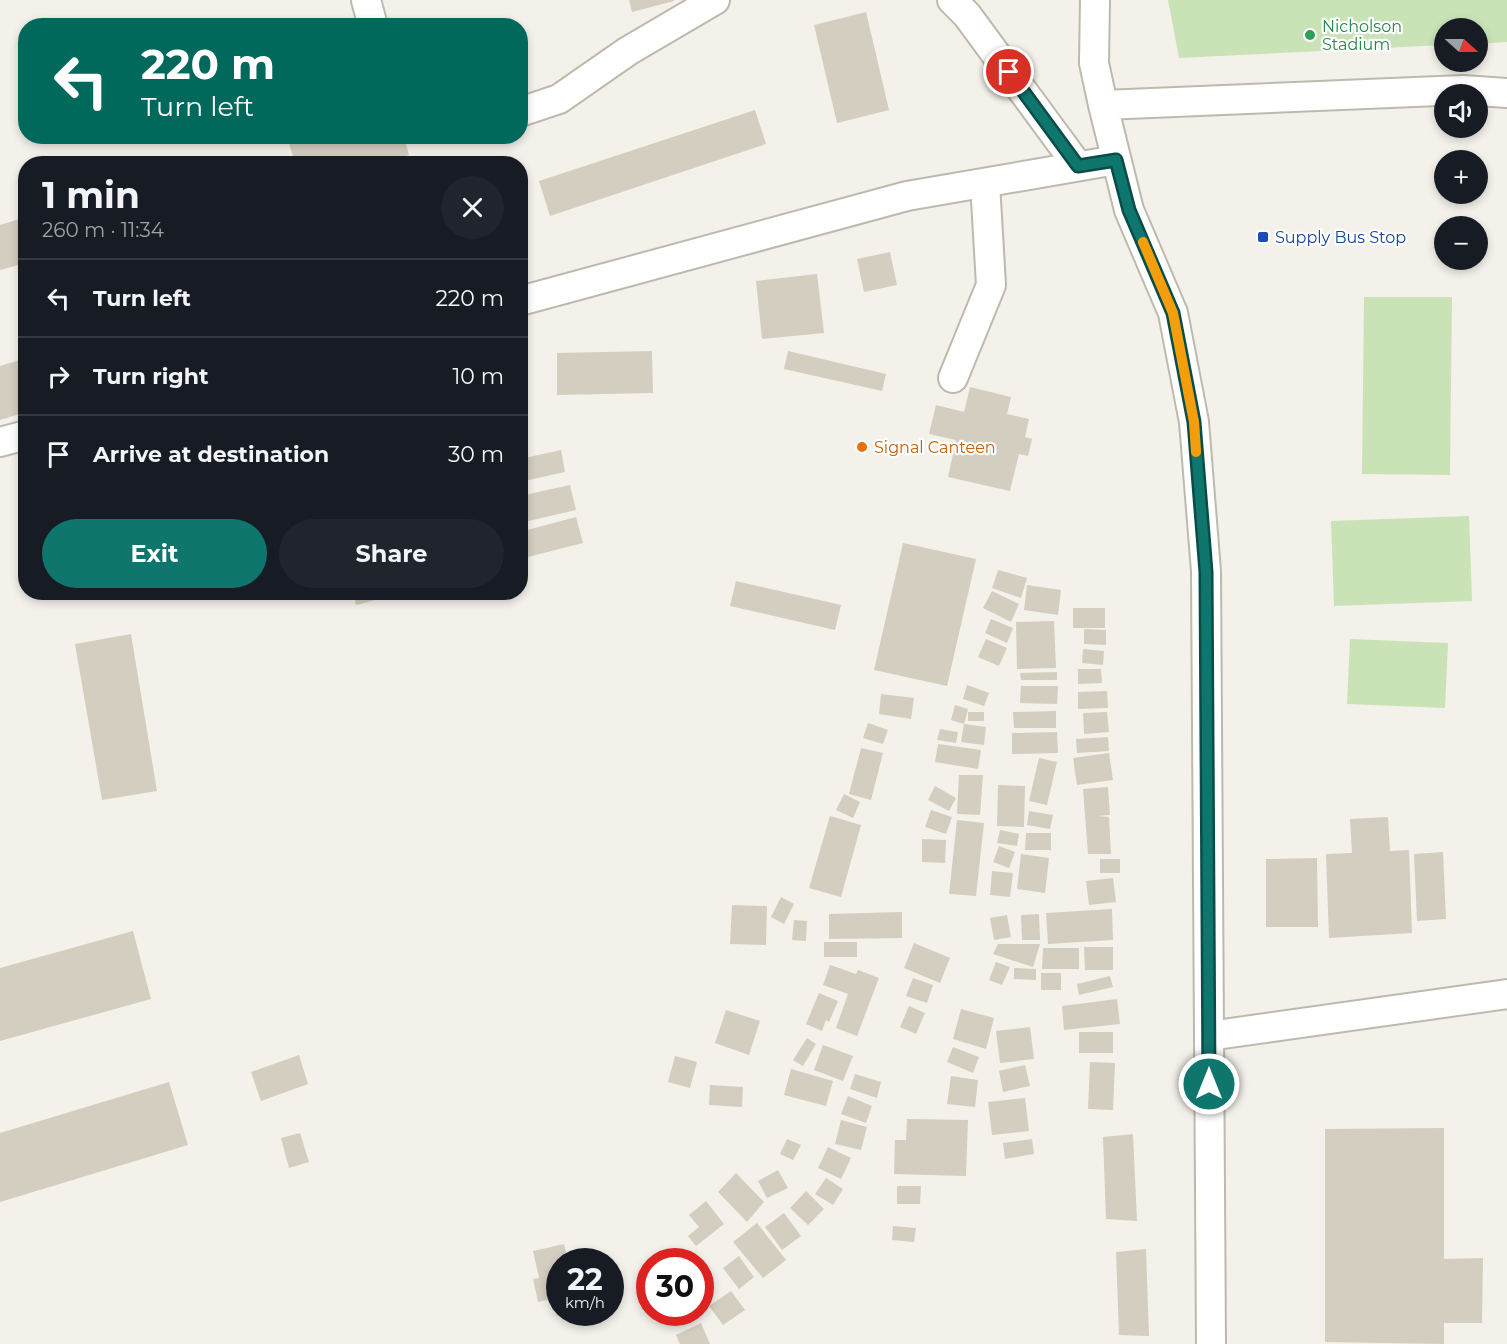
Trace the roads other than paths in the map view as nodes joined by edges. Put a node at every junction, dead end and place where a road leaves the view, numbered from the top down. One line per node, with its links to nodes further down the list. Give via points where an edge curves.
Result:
1 (366, 0): 5 (street)
2 (715, 0): 8 (street, via 628,51 559,99)
3 (1095, 0): 7 (street, via 1094,63)
4 (964, 5): 10 (street)
5 (371, 18)
6 (1507, 93): 7 (street, via 1463,90)
7 (1103, 105): 9 (street)
8 (528, 109)
9 (1116, 160): 10 (street); 17 (street, via 1129,210 1173,313 1194,422 1206,572)
10 (1078, 166): 11 (street)
11 (985, 183): 12 (street, via 907,196); 13 (street, via 991,285)
12 (528, 299)
13 (953, 378)
14 (18, 437): 15 (street)
15 (0, 442)
16 (1507, 994): 17 (street)
17 (1209, 1036): 18 (street)
18 (1211, 1344)

